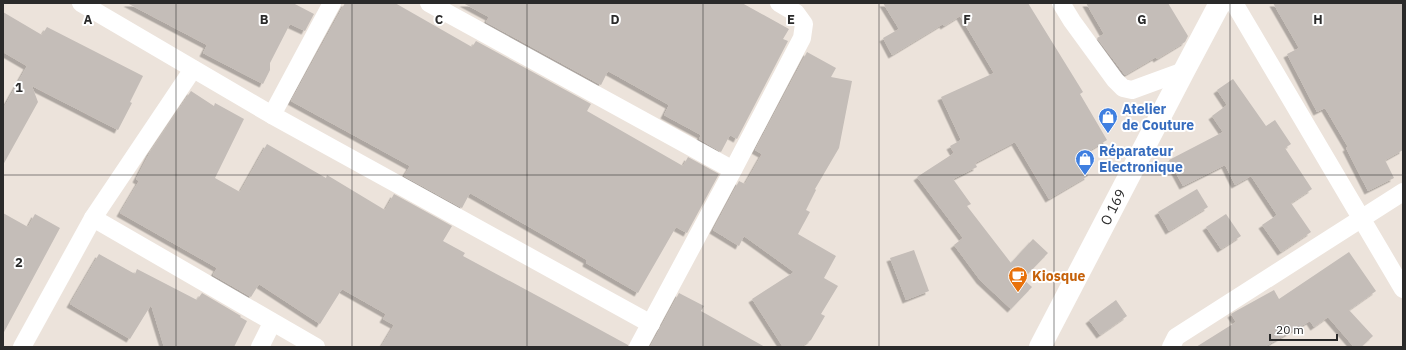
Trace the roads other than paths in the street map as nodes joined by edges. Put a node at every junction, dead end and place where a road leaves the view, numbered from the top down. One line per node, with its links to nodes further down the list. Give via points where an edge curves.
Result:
1 (81, 3): 8 (street)
2 (332, 3): 10 (street)
3 (429, 3): 11 (street)
4 (779, 3): 11 (street, via 796,13 804,24 802,38)
5 (1061, 3): 9 (street, via 1123,88 1132,90)
6 (1220, 3): 9 (street, O 169)
7 (1234, 3): 14 (street)
8 (193, 69): 10 (street); 13 (street)
9 (1184, 70): 22 (street, O 169)
10 (272, 115): 17 (street)
11 (733, 170): 17 (street)
12 (1403, 192): 14 (street)
13 (93, 218): 16 (street); 18 (street)
14 (1361, 218): 15 (street); 23 (street, via 1176,337)
15 (1403, 289)
16 (272, 323): 19 (street); 20 (street)
17 (651, 324): 21 (street)
18 (22, 347)
19 (260, 347)
20 (316, 347)
21 (638, 347)
22 (1040, 347)
23 (1171, 347)

